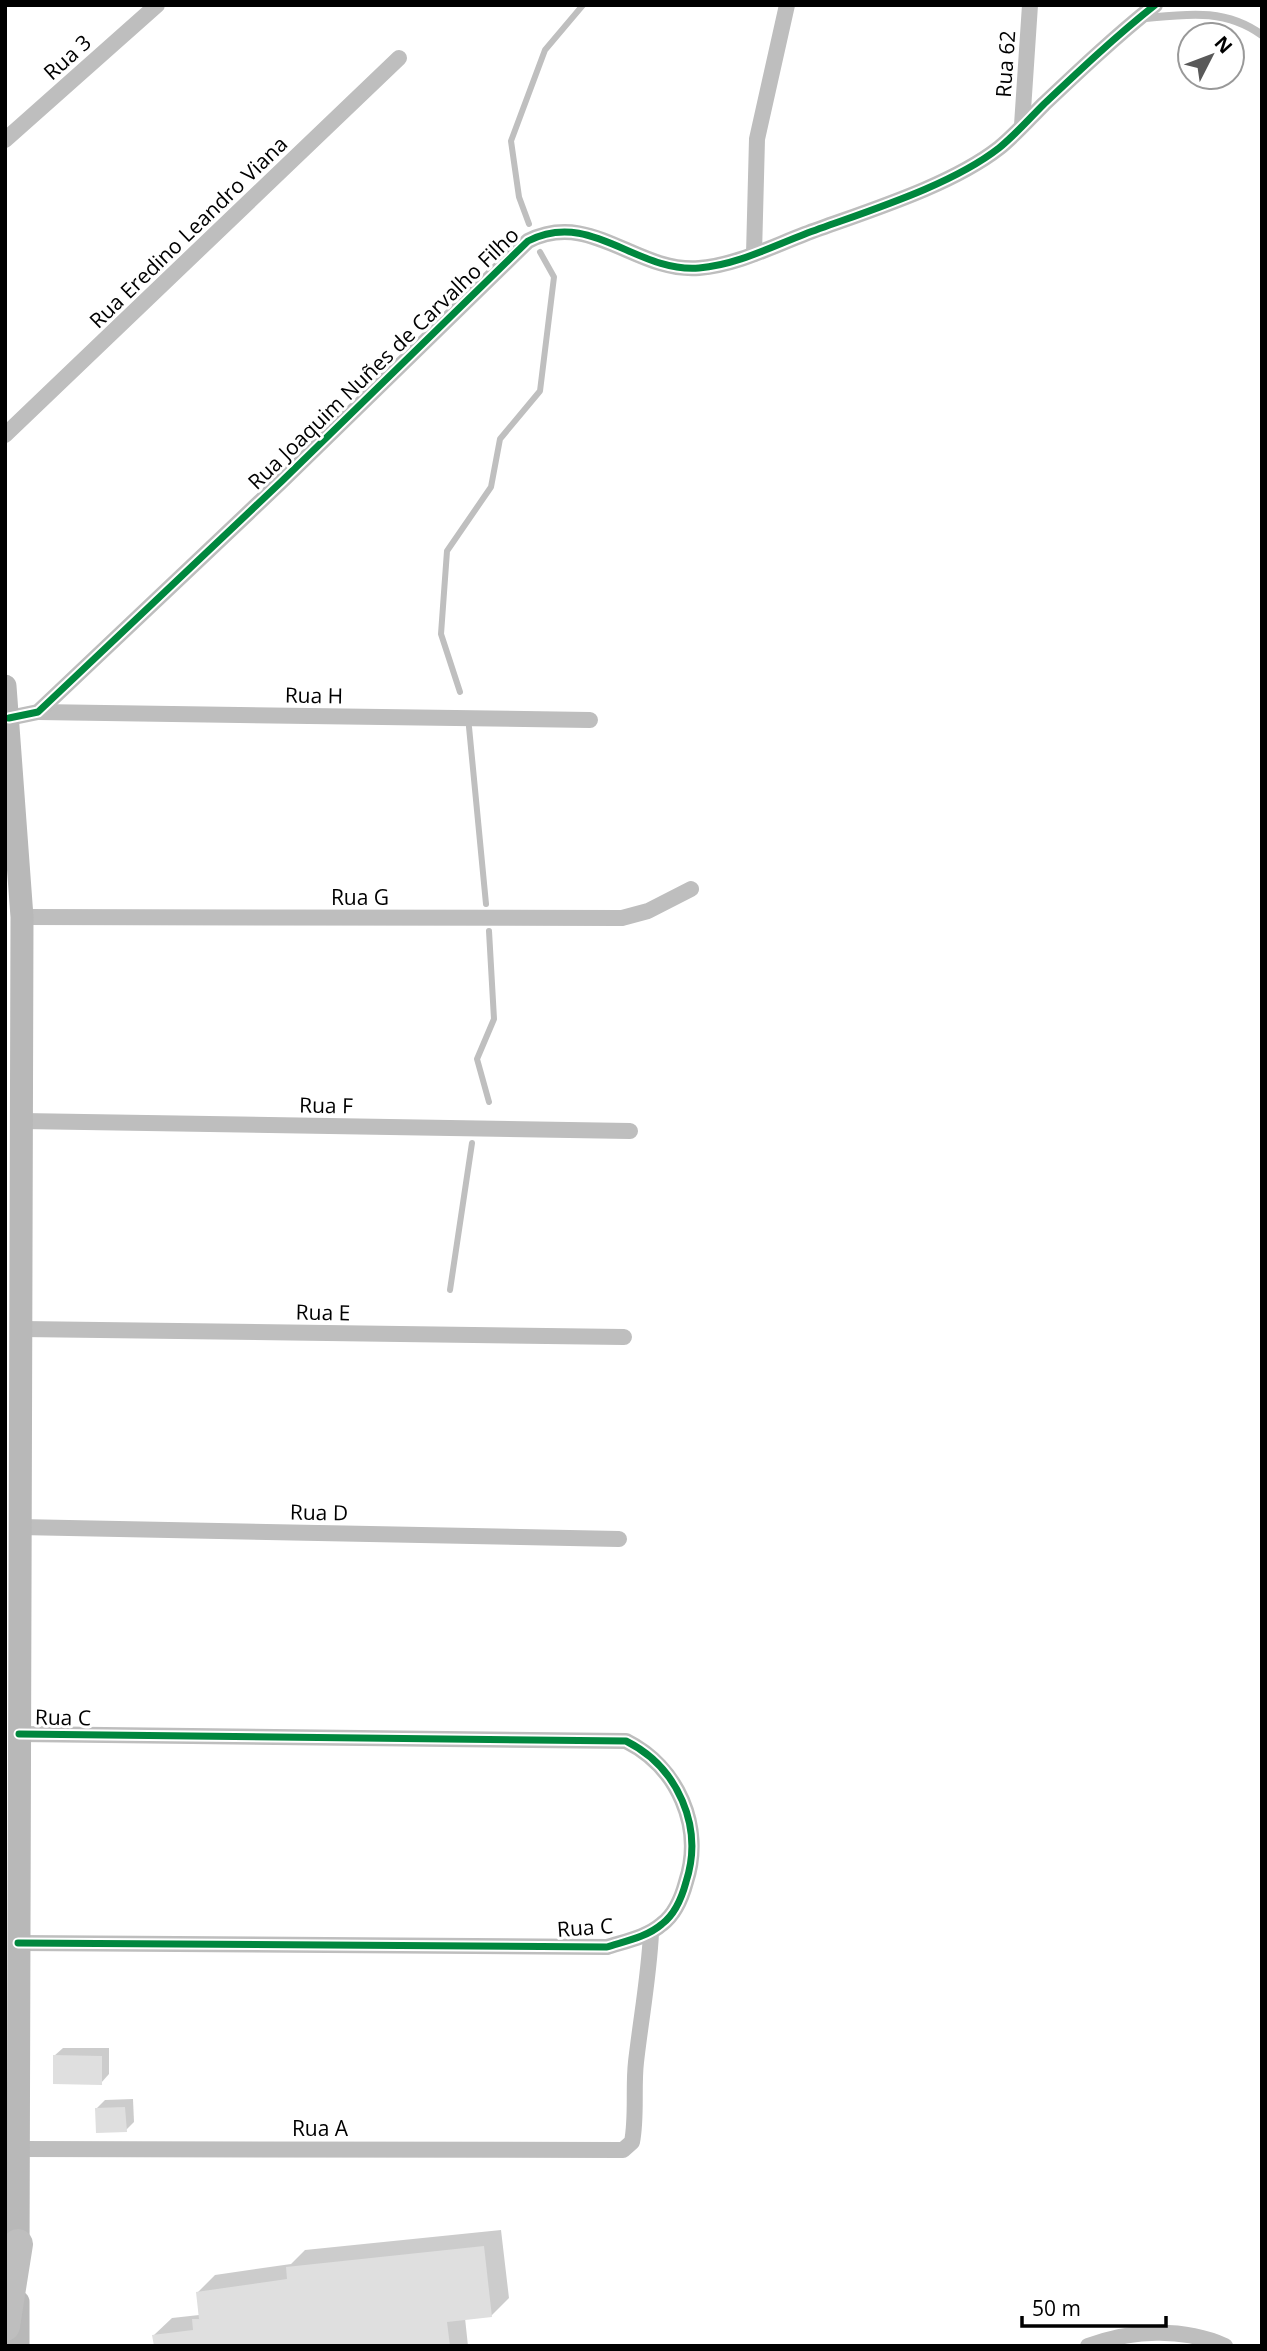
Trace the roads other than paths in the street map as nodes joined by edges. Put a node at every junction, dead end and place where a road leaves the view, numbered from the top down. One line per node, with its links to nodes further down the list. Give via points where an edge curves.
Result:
1 (157, 5): 9 (street, Rua 3)
2 (787, 5): 10 (street, via 757,139)
3 (1030, 5): 8 (street, Rua 62)
4 (1155, 5): 5 (street, Rua Joaquim Nuñes de Carvalho Filho)
5 (1139, 18): 6 (lane, via 1205,13 1235,20); 8 (street, Rua Joaquim Nuñes de Carvalho Filho)
6 (1262, 35)
7 (399, 58): 11 (street, Rua Eredino Leandro Viana)
8 (1022, 125): 10 (street, Rua Joaquim Nuñes de Carvalho Filho, via 997,149 956,174)
9 (5, 140)
10 (754, 254): 13 (street, Rua Joaquim Nuñes de Carvalho Filho, via 722,264 683,268 567,230 527,241)
11 (5, 435)
12 (5, 686): 14 (main road)
13 (38, 712): 14 (street); 15 (street, Rua H)
14 (9, 718): 17 (main road)
15 (590, 720)
16 (691, 889): 17 (street, Rua G, via 622,919)
17 (22, 917): 18 (main road)
18 (22, 1121): 19 (street, Rua F); 20 (main road)
19 (630, 1131)
20 (22, 1329): 21 (street, Rua E); 22 (main road)
21 (624, 1337)
22 (19, 1527): 23 (street, Rua D); 24 (main road)
23 (619, 1539)
24 (19, 1734): 25 (street, Rua C, via 625,1741 641,1749 667,1775 691,1826 691,1868 684,1890 665,1923); 26 (main road)
25 (650, 1933): 26 (street, Rua C, via 607,1947 577,1948); 27 (street, Rua A, via 636,2064 635,2128 632,2142 622,2150)
26 (18, 1943): 27 (main road)
27 (17, 2149): 28 (main road)
28 (18, 2244): 29 (highway); 30 (main road)
29 (5, 2326)
30 (18, 2346)
31 (1088, 2346): 32 (street, via 1135,2333 1161,2333)
32 (1225, 2346)

